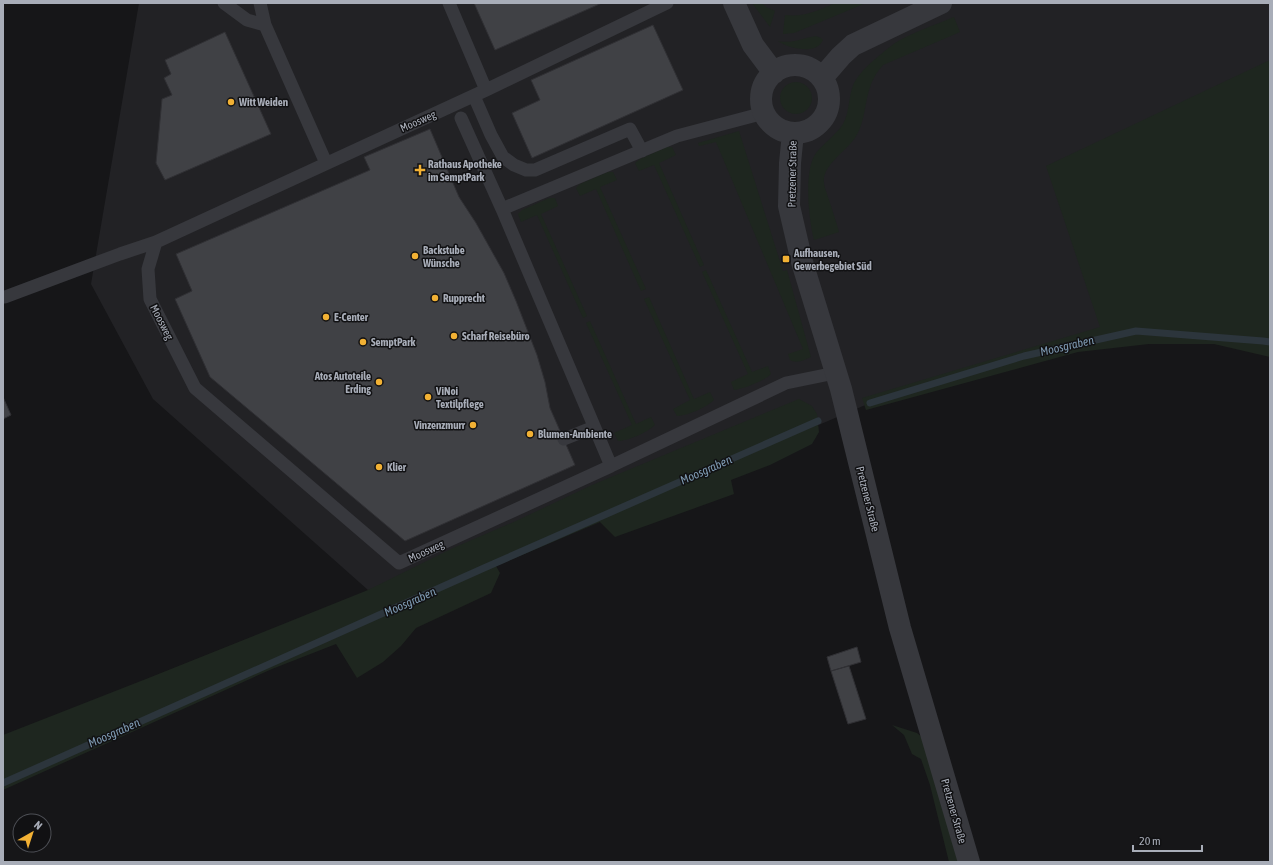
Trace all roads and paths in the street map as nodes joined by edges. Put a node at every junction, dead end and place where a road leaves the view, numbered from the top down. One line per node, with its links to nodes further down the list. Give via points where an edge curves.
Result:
1 (224, 3): 7 (lane, via 247,20)
2 (260, 3): 7 (lane)
3 (449, 3): 10 (lane)
4 (666, 3): 10 (lane, Moosweg)
5 (734, 3): 8 (street, via 753,44)
6 (941, 3): 9 (street, via 853,45)
7 (265, 25): 16 (lane)
8 (774, 73): 9 (street, via 788,66 803,66); 12 (street, via 763,88)
9 (822, 78): 14 (street, Pretzener Straße, via 829,93 825,115 815,127)
10 (486, 90): 11 (lane, Moosweg)
11 (474, 96): 15 (lane, via 503,157 526,170 535,170 630,129); 16 (lane, Moosweg)
12 (764, 113): 14 (street, Pretzener Straße, via 779,129); 15 (lane, via 677,136)
13 (460, 118): 17 (lane)
14 (793, 133): 20 (street, Pretzener Straße, via 789,206 802,262)
15 (642, 151): 17 (lane)
16 (326, 163): 18 (lane, Moosweg)
17 (502, 209): 21 (lane)
18 (156, 242): 19 (lane); 23 (lane, Moosweg, via 148,269 150,299 195,388 399,563)
19 (5, 297)
20 (836, 373): 23 (lane, via 786,383); 24 (street, Pretzener Straße, via 900,628)
21 (594, 427): 22 (lane); 23 (lane)
22 (564, 439)
23 (611, 466)
24 (969, 862)

